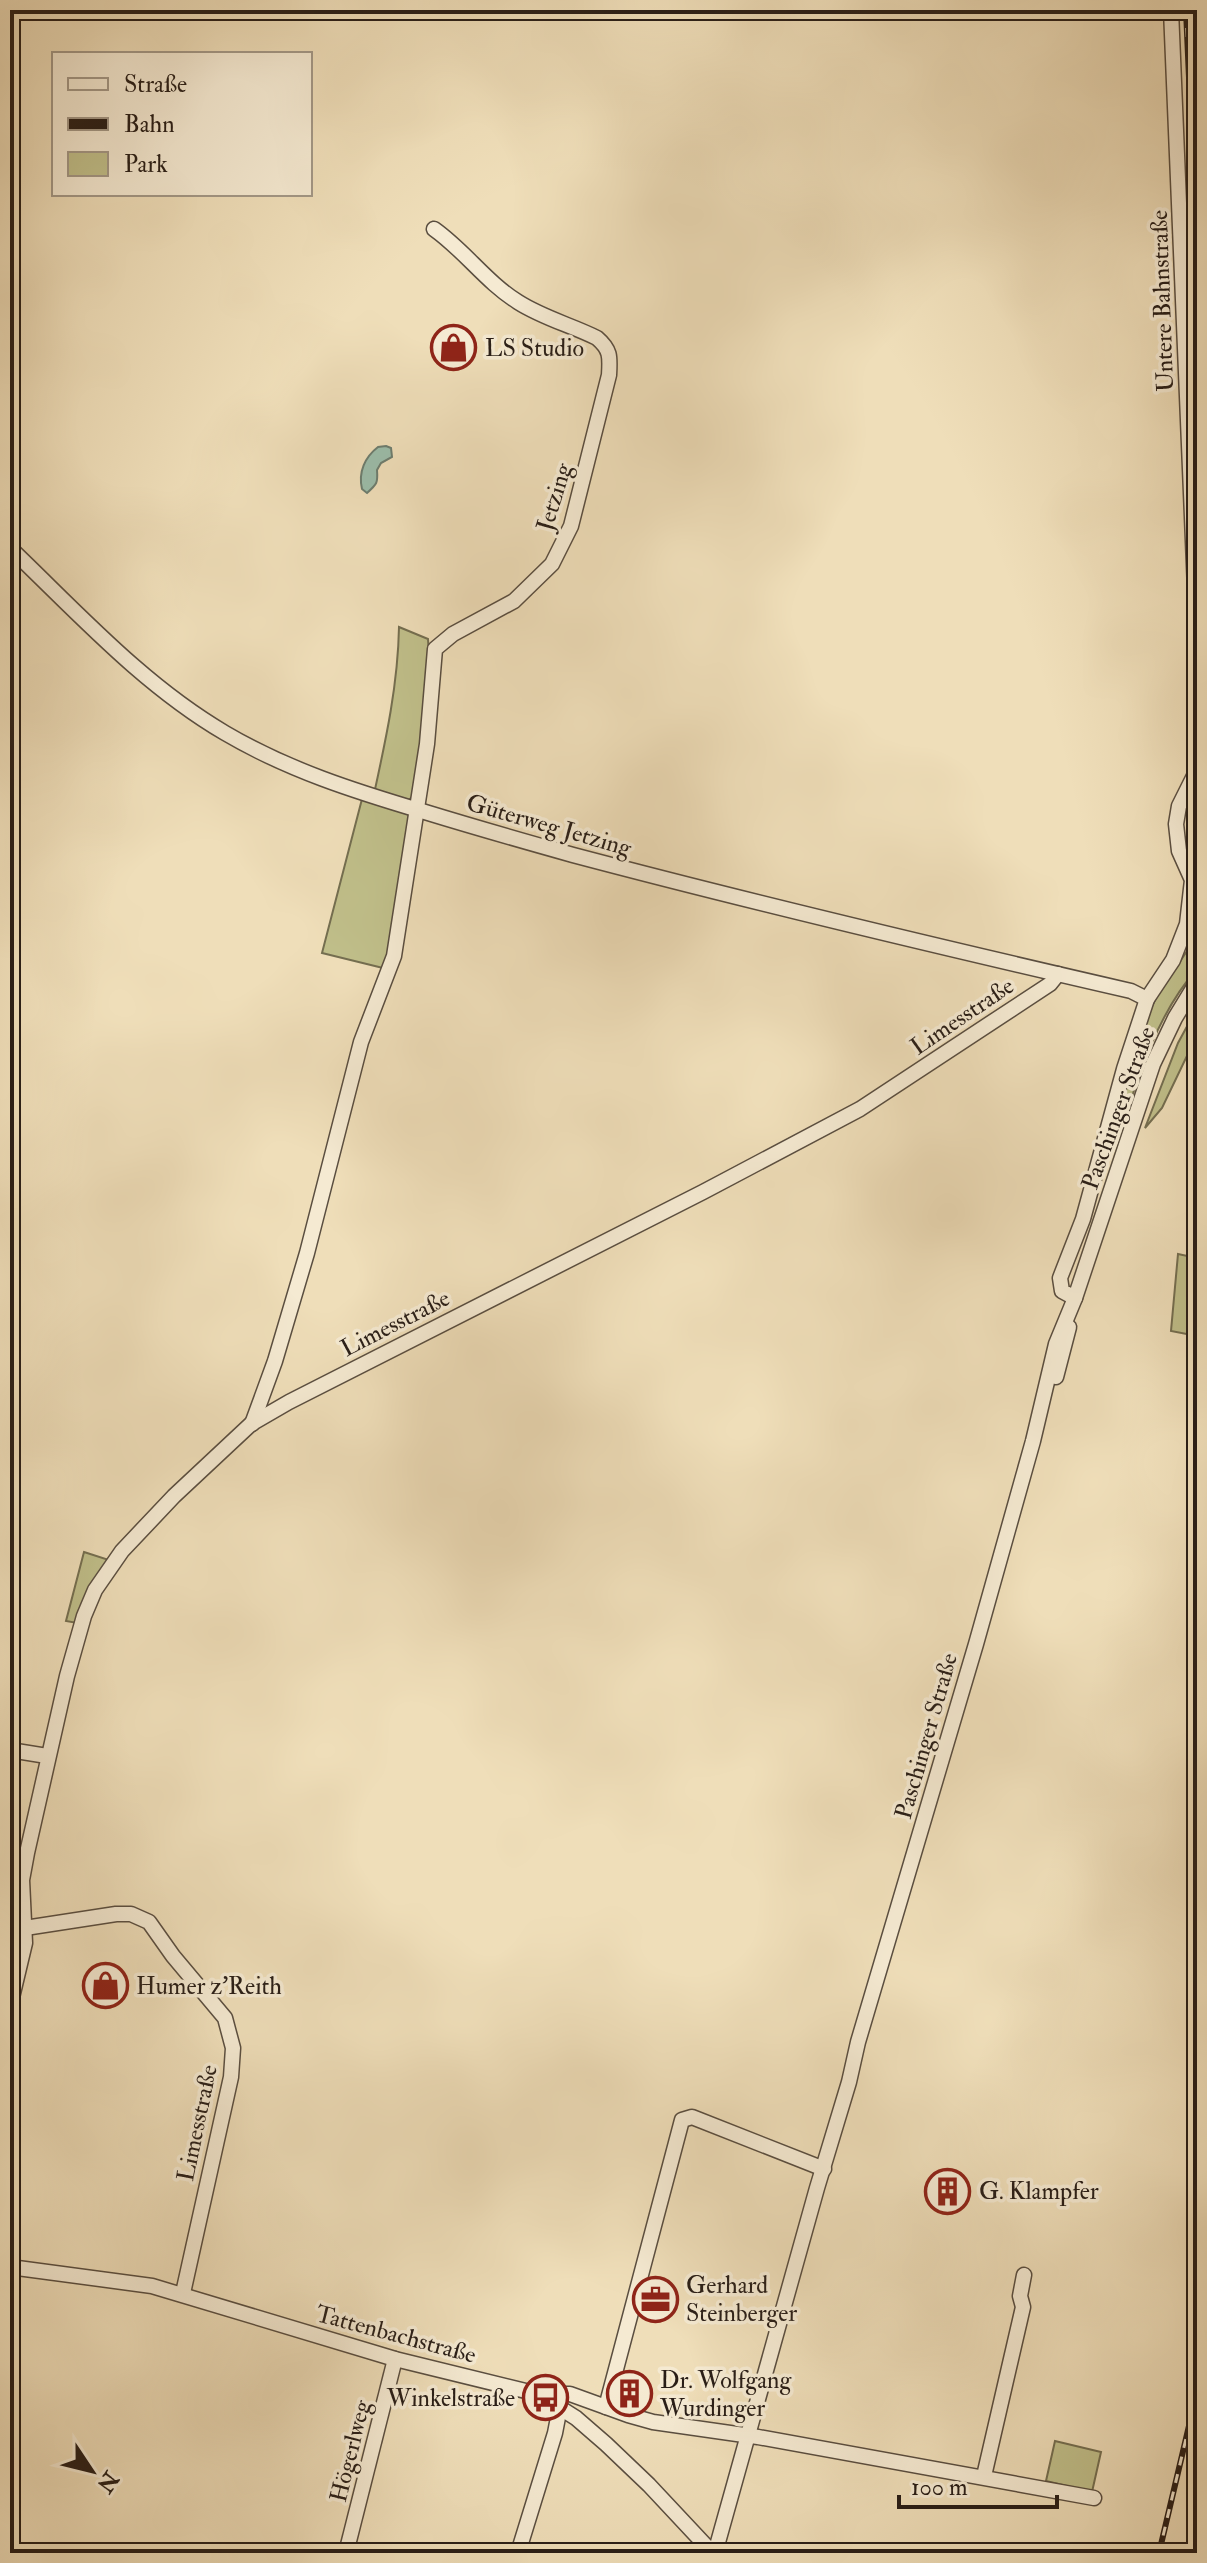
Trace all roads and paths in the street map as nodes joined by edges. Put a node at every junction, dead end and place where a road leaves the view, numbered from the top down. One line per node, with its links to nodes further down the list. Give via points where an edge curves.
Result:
1 (1171, 10): 4 (street, Untere Bahnstraße)
2 (434, 229): 6 (street, Jetzing, via 509,296 597,338 611,354 579,498 557,555 514,601 435,649)
3 (10, 548): 6 (street, Güterweg Jetzing, via 132,664 222,731 311,776)
4 (1197, 638)
5 (1197, 770): 9 (street, via 1176,824 1179,851 1192,880 1190,912 1173,960)
6 (418, 810): 7 (street, Güterweg Jetzing, via 740,899); 11 (street, via 394,956 361,1042 307,1253)
7 (1058, 974): 9 (street, Güterweg Jetzing); 11 (street, Limesstraße, via 848,1115)
8 (1197, 982): 10 (street, Paschinger Straße, via 1153,1064)
9 (1147, 999): 10 (street, via 1083,1219 1060,1278 1062,1291)
10 (1075, 1298): 16 (street, Paschinger Straße, via 1066,1346 1033,1441 915,1855 865,1992 858,2042 830,2113)
11 (251, 1424): 13 (street, Limesstraße, via 147,1524 104,1576 80,1629)
12 (10, 1750): 13 (street)
13 (47, 1756): 14 (street, Limesstraße, via 22,1880)
14 (25, 1928): 15 (street, Limesstraße); 19 (street, Limesstraße, via 116,1914 139,1916 154,1927 229,2027 231,2077)
15 (10, 2006)
16 (821, 2168): 23 (street, via 692,2117 682,2120); 24 (street, Paschinger Straße)
17 (10, 2267): 19 (street, Tattenbachstraße)
18 (1024, 2275): 25 (street, via 1023,2307)
19 (183, 2293): 20 (street, Tattenbachstraße)
20 (395, 2359): 21 (street, Tattenbachstraße); 28 (street, Högerlweg)
21 (538, 2394): 22 (street, Tattenbachstraße); 23 (street, via 561,2392)
22 (560, 2407): 27 (street, Tattenbachstraße); 29 (street)
23 (606, 2407): 24 (street, via 653,2422)
24 (749, 2435): 25 (street); 27 (street, Paschinger Straße)
25 (984, 2476): 26 (street)
26 (1094, 2498)
27 (716, 2552)
28 (346, 2553)
29 (518, 2553)

